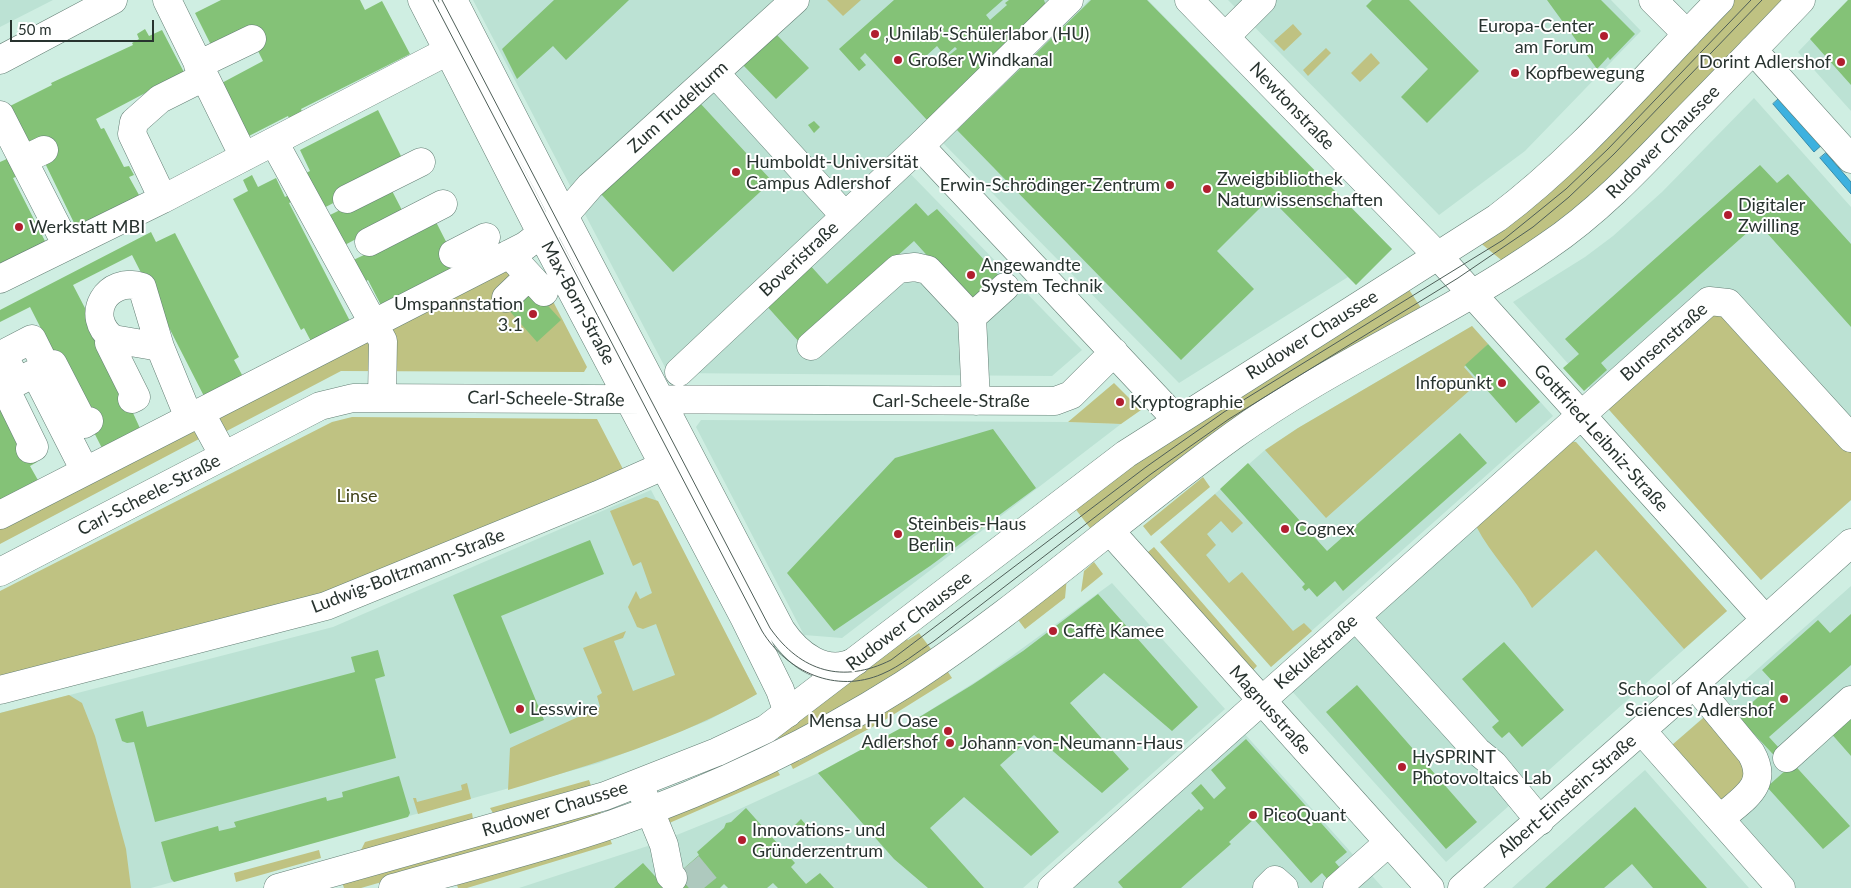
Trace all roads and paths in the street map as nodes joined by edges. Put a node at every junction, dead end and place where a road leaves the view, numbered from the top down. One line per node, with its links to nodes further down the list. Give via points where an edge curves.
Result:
1 (113, 0): 17 (street)
2 (167, 0): 18 (street)
3 (422, 0): 15 (street, Max-Born-Straße)
4 (453, 0): 29 (street, Max-Born-Straße)
5 (795, 0): 19 (street, Zum Trudelturm)
6 (1069, 0): 22 (street, Boveristraße)
7 (1189, 0): 13 (street, Newtonstraße)
8 (1262, 0): 13 (street)
9 (1653, 0): 12 (street)
10 (1720, 0): 12 (street, Rudower Chaussee)
11 (1801, 0): 16 (street, Rudower Chaussee)
12 (1687, 34): 37 (street, Rudower Chaussee, via 1535,190)
13 (1225, 37): 37 (street, Newtonstraße)
14 (252, 39): 18 (street)
15 (448, 50): 21 (street); 31 (street, Max-Born-Straße)
16 (1753, 50): 24 (street); 40 (street, Rudower Chaussee, via 1592,214 1545,248)
17 (0, 60)
18 (201, 71): 23 (street); 26 (street, via 160,99 134,122 132,134)
19 (715, 73): 29 (street, Zum Trudelturm, via 590,186); 30 (street)
20 (2, 126): 33 (street, via 34,155)
21 (274, 142): 23 (street); 28 (street)
22 (920, 146): 30 (street, Boveristraße); 47 (street)
23 (244, 157): 26 (street)
24 (1851, 159)
25 (421, 162): 28 (street)
26 (163, 200): 33 (street)
27 (443, 204): 34 (street)
28 (315, 216): 34 (street)
29 (564, 216): 31 (street, Zum Trudelturm); 53 (street, Max-Born-Straße)
30 (845, 216): 48 (street, Boveristraße)
31 (541, 233): 36 (street, Zum Trudelturm); 52 (street, Max-Born-Straße)
32 (486, 237): 35 (street)
33 (67, 246): 38 (street)
34 (355, 249): 43 (street)
35 (453, 254)
36 (509, 254): 41 (street, via 536,284); 43 (street, Zum Trudelturm)
37 (1438, 256): 40 (street, Gottfried-Leibniz-Straße); 57 (street, Rudower Chaussee)
38 (0, 279)
39 (1005, 287): 42 (street)
40 (1472, 293): 56 (street, Gottfried-Leibniz-Straße); 65 (street, Rudower Chaussee, via 1235,434)
41 (506, 298)
42 (972, 317): 45 (street, via 928,270 914,267 898,269); 54 (street)
43 (375, 324): 50 (street, via 383,341); 55 (street, Zum Trudelturm)
44 (114, 339): 46 (street); 46 (street, via 101,322 101,304 118,286 135,284 142,287); 51 (street, via 109,343 136,396)
45 (811, 346)
46 (160, 347): 55 (street)
47 (1114, 352): 54 (street, Carl-Scheele-Straße, via 1071,395 1054,401); 57 (street)
48 (679, 372)
49 (33, 374): 58 (street, via 53,364 84,424); 60 (street, via 5,388 34,447); 63 (street)
50 (382, 398): 52 (street, Carl-Scheele-Straße); 61 (street, Carl-Scheele-Straße, via 353,398 320,406)
51 (132, 399)
52 (630, 400): 53 (street, Carl-Scheele-Straße); 62 (street, Max-Born-Straße)
53 (660, 400): 54 (street, Carl-Scheele-Straße); 70 (street, Max-Born-Straße, via 786,636 802,654 820,664 836,667)
54 (976, 401)
55 (195, 415): 61 (street); 63 (street, Zum Trudelturm)
56 (1580, 416): 59 (street, Bunsenstraße, via 1709,301 1728,303); 68 (street, Kekuléstraße); 69 (street, Gottfried-Leibniz-Straße)
57 (1177, 420): 70 (street, Rudower Chaussee, via 1126,454)
58 (89, 422)
59 (1851, 438)
60 (30, 449)
61 (224, 456): 67 (street, Carl-Scheele-Straße)
62 (663, 466): 72 (street, Ludwig-Boltzmann-Straße, via 326,606); 75 (street, Max-Born-Straße, via 759,647)
63 (85, 471): 64 (street, Zum Trudelturm)
64 (0, 515)
65 (1110, 531): 73 (street, Magnusstraße); 79 (street, Rudower Chaussee, via 903,685 778,755)
66 (1851, 543): 69 (street, Albert-Einstein-Straße)
67 (0, 572)
68 (1356, 617): 73 (street, Kekuléstraße); 81 (street, via 1477,751 1493,764)
69 (1765, 619): 71 (street, Albert-Einstein-Straße)
70 (856, 661): 75 (street, Rudower Chaussee)
71 (1694, 684): 76 (street, Albert-Einstein-Straße); 77 (street, via 1758,765)
72 (0, 690)
73 (1261, 700): 82 (street, Magnusstraße); 88 (street, Kekuléstraße)
74 (1851, 700): 77 (street)
75 (788, 713): 78 (street, Rudower Chaussee, via 766,729)
76 (1642, 731): 80 (street); 81 (street, Albert-Einstein-Straße)
77 (1776, 766): 80 (street)
78 (639, 784): 79 (street); 84 (street, Rudower Chaussee)
79 (648, 810): 83 (street, via 664,845 670,875); 87 (street, Rudower Chaussee, via 535,848)
80 (1720, 819): 93 (street)
81 (1540, 821): 85 (street, Albert-Einstein-Straße)
82 (1389, 842): 91 (street); 92 (street, Magnusstraße)
83 (680, 872)
84 (306, 884): 86 (street, Rudower Chaussee)
85 (1472, 885)
86 (277, 888)
87 (393, 888)
88 (1052, 888)
89 (1267, 888): 90 (street, via 1275,880)
90 (1284, 888)
91 (1337, 888)
92 (1430, 888)
93 (1781, 888)

